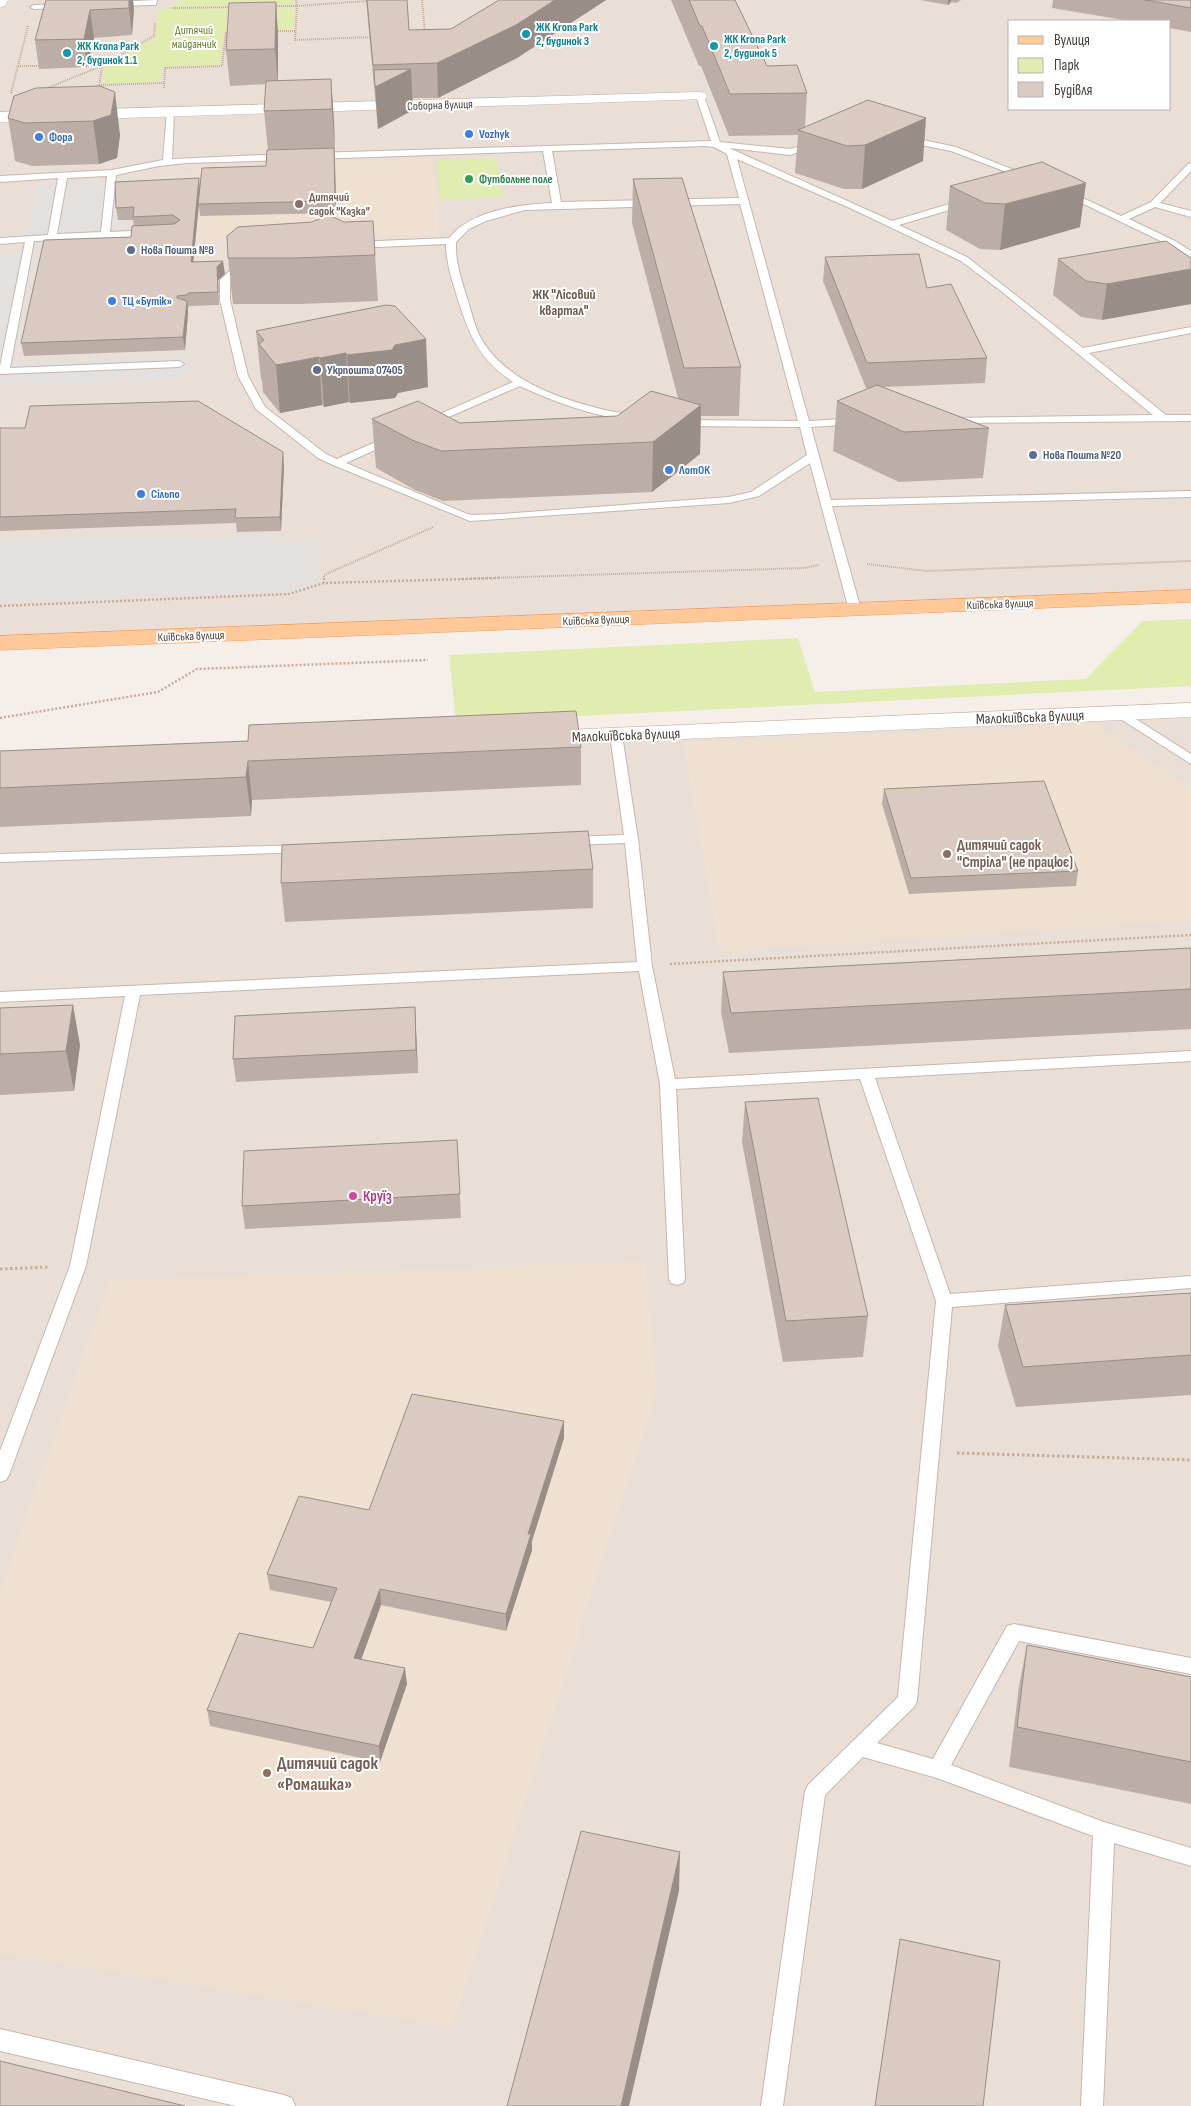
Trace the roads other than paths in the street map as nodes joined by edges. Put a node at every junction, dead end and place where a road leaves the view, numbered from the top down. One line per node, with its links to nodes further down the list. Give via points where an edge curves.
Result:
1 (153, 0): 3 (lane, via 153,4)
2 (62, 3): 4 (lane); 5 (lane)
3 (108, 5)
4 (34, 6)
5 (71, 6)
6 (700, 96): 7 (street, Соборна вулиця); 11 (lane)
7 (170, 113): 8 (street, Соборна вулиця); 16 (lane)
8 (0, 116)
9 (898, 137): 21 (lane, via 953,149 1037,180)
10 (826, 142): 11 (lane, via 790,152)
11 (716, 144): 12 (lane); 13 (lane)
12 (547, 148): 15 (lane); 26 (lane)
13 (731, 153): 24 (lane); 29 (lane)
14 (294, 156): 16 (lane)
15 (304, 156)
16 (167, 163): 18 (lane)
17 (1191, 166): 25 (lane)
18 (112, 173): 19 (lane); 31 (lane)
19 (62, 176): 20 (lane); 32 (lane)
20 (0, 179)
21 (1019, 186)
22 (1054, 188): 28 (lane)
23 (974, 199): 29 (lane)
24 (744, 201): 26 (lane); 50 (lane)
25 (1154, 204): 27 (lane); 28 (lane)
26 (557, 205): 35 (lane, via 524,207 483,219 466,226)
27 (1191, 214)
28 (1122, 219): 37 (lane)
29 (892, 224): 40 (lane, via 964,259)
30 (166, 232): 31 (lane)
31 (105, 234): 32 (lane)
32 (52, 237): 33 (lane)
33 (30, 238): 34 (lane); 42 (lane)
34 (0, 241)
35 (451, 241): 36 (lane); 43 (lane, via 450,257 480,345 497,366)
36 (344, 245)
37 (1191, 255)
38 (254, 256): 54 (lane, via 224,280 225,300 243,376 261,409 322,456)
39 (1191, 330): 40 (lane)
40 (1080, 352): 45 (lane)
41 (179, 364): 42 (lane)
42 (2, 371)
43 (521, 382): 46 (lane, via 607,412); 51 (lane)
44 (1191, 418): 45 (lane)
45 (1164, 419): 48 (lane)
46 (652, 420)
47 (864, 421): 50 (lane)
48 (943, 421)
49 (669, 422): 50 (lane)
50 (804, 424): 53 (lane)
51 (416, 429)
52 (398, 436): 54 (lane)
53 (814, 455): 54 (lane, via 755,494 729,500 470,518); 56 (lane)
54 (337, 463)
55 (1191, 494): 56 (lane)
56 (825, 503): 58 (lane)
57 (1191, 596): 58 (main road, Київська вулиця)
58 (855, 610): 59 (main road, Київська вулиця)
59 (0, 643)
60 (1191, 710): 61 (street, Малокиївська вулиця)
61 (1120, 713): 62 (street, Малокиївська вулиця); 64 (lane)
62 (616, 735): 63 (street, Малокиївська вулиця); 65 (lane)
63 (517, 739)
64 (1191, 760)
65 (631, 839): 66 (lane); 69 (lane)
66 (552, 842)
67 (316, 848): 68 (lane)
68 (0, 858)
69 (644, 966): 70 (lane); 74 (lane)
70 (133, 991): 71 (lane); 78 (lane, via 78,1266)
71 (0, 997)
72 (1191, 1056): 73 (lane)
73 (866, 1073): 74 (lane); 77 (lane)
74 (668, 1084): 75 (lane)
75 (677, 1280)
76 (1191, 1282): 77 (lane)
77 (944, 1301): 80 (lane, via 907,1701)
78 (0, 1475)
79 (1191, 1666): 81 (lane, via 1014,1632)
80 (860, 1747): 81 (lane); 86 (lane, via 815,1791)
81 (938, 1769): 82 (lane)
82 (1104, 1831): 83 (lane); 87 (lane)
83 (1191, 1857)
84 (0, 2040): 85 (lane)
85 (284, 2106)
86 (772, 2106)
87 (1092, 2106)

